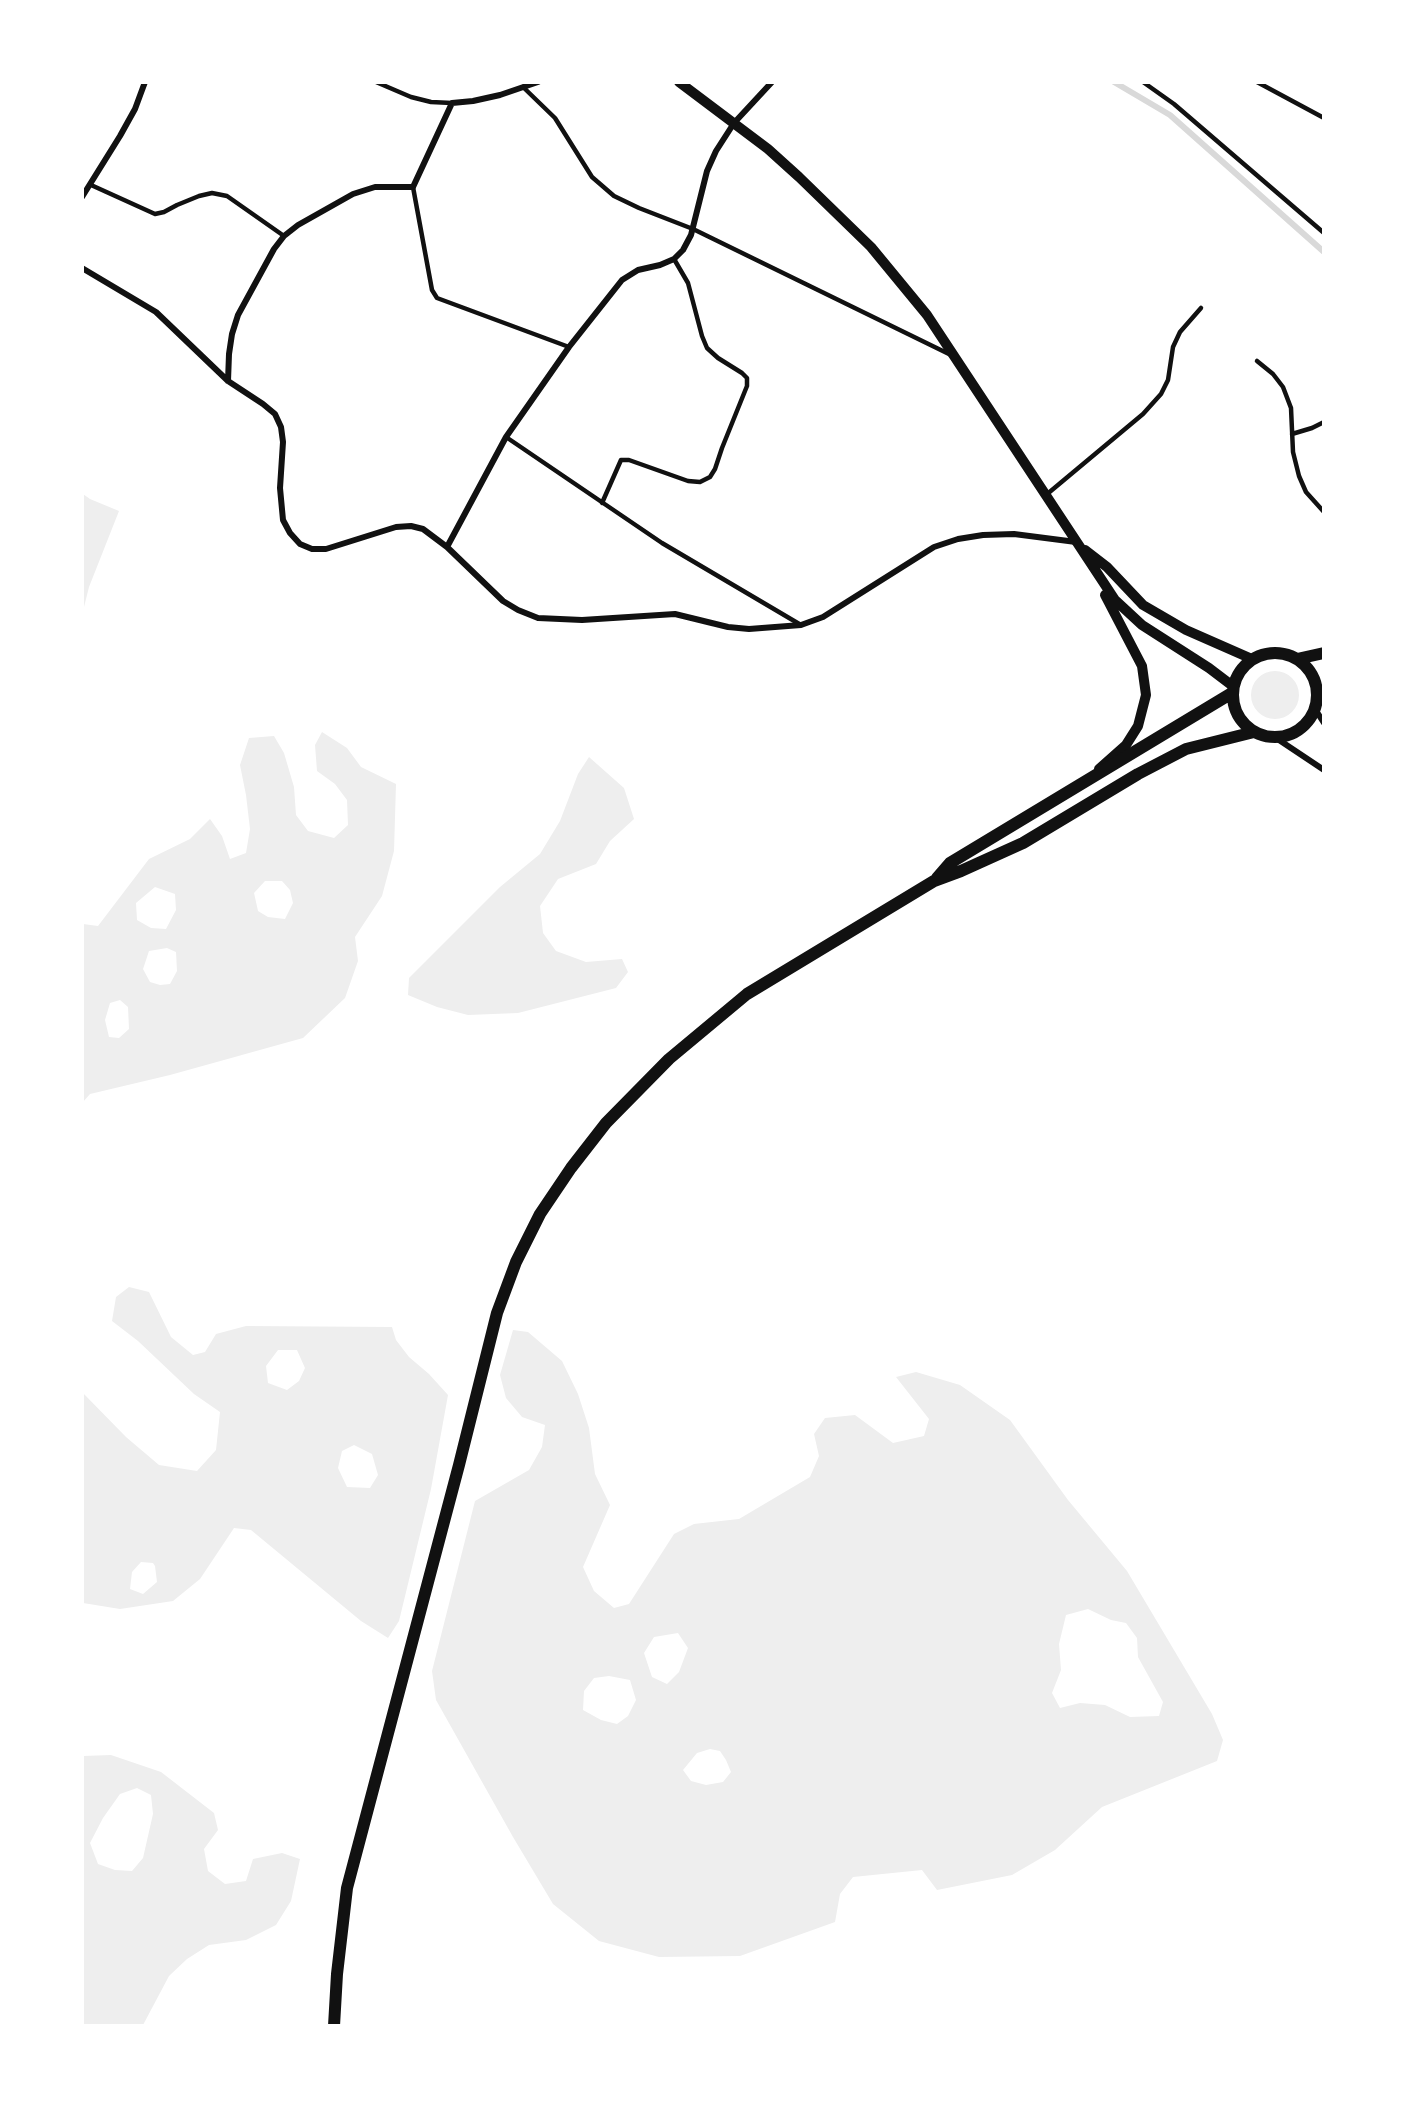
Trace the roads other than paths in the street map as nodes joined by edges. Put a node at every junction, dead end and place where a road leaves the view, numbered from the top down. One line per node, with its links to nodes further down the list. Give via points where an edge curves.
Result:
1 (145, 82): 12 (street, via 125,127)
2 (376, 82): 9 (lane, via 411,97)
3 (538, 82): 8 (street)
4 (679, 82): 11 (street)
5 (772, 82): 11 (street)
6 (1143, 82): 16 (lane, via 1174,104)
7 (1257, 82): 10 (lane)
8 (523, 87): 9 (street); 15 (lane, via 555,118 592,177 602,186 639,208)
9 (452, 103): 13 (street)
10 (1323, 118)
11 (734, 123): 15 (street, via 707,171); 22 (street, via 799,177 871,247)
12 (91, 184): 14 (street); 17 (lane, via 155,214 200,196 226,196)
13 (413, 187): 17 (street, via 375,187 353,194); 21 (lane, via 432,291 437,298)
14 (82, 197)
15 (693, 229): 18 (street, via 683,250); 22 (lane)
16 (1323, 233)
17 (284, 236): 24 (street, via 238,315 229,354)
18 (674, 258): 21 (street, via 622,280); 29 (lane, via 688,283 707,348 742,373 747,386 710,477 700,482 688,481 621,460)
19 (82, 268): 24 (street, via 156,312)
20 (1201, 308): 28 (lane, via 1180,332 1173,347 1168,380 1161,394 1143,414)
21 (569, 347): 27 (street)
22 (957, 358): 28 (street)
23 (1257, 361): 26 (lane, via 1283,387 1291,408)
24 (228, 381): 32 (street, via 275,414 281,427 282,512 290,533 300,544 326,549 411,526 432,534)
25 (1323, 422): 26 (lane)
26 (1292, 434): 30 (lane, via 1299,476 1306,492)
27 (506, 437): 29 (lane); 32 (street)
28 (1046, 495): 31 (street)
29 (602, 503): 33 (lane)
30 (1323, 512)
31 (1076, 542): 33 (street, via 1014,534 958,539 934,547 823,617); 35 (street, via 1107,567 1143,605 1186,630); 37 (street, via 1115,600 1142,625); 43 (street, via 1142,666 1146,695 1138,726 1126,745)
32 (447, 547): 33 (street, via 503,601 538,618 582,620 675,614 749,629)
33 (801, 625)
34 (1323, 652): 36 (main road)
35 (1252, 659): 36 (main road, via 1282,653); 37 (main road, via 1240,670)
36 (1297, 659): 38 (main road, via 1309,669)
37 (1233, 690): 40 (main road, via 1237,715); 43 (main road)
38 (1319, 701): 39 (street); 41 (main road, via 1304,726 1291,735)
39 (1323, 723)
40 (1254, 732): 41 (main road); 44 (main road, via 1186,749 1023,843)
41 (1276, 738): 42 (street)
42 (1323, 770)
43 (1088, 779): 44 (main road, via 950,863)
44 (934, 881): 45 (main road, via 747,994 669,1059 606,1123 540,1214 516,1262 497,1314 365,1815 347,1888)
45 (334, 2025)

